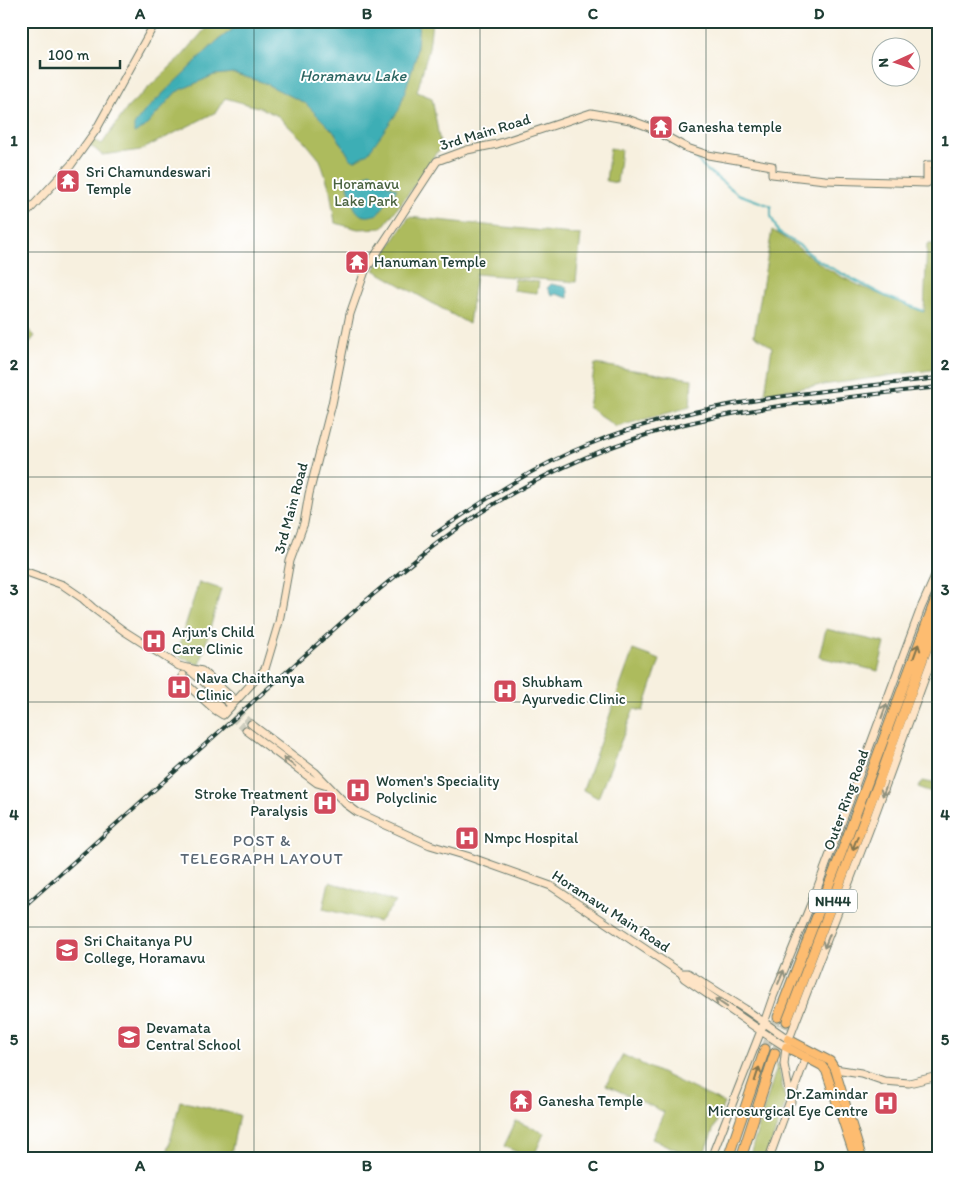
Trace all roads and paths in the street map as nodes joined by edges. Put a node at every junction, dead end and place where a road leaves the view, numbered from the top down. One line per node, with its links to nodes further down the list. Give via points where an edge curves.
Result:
1 (156, 21): 3 (street, via 96,130 72,165)
2 (938, 165): 10 (street, 3rd Main Road, via 926,165 927,183 825,180 772,174 772,166 708,155 636,122 591,113 437,161 365,271 350,314 304,523 290,561 268,660 265,669)
3 (21, 219)
4 (21, 570): 9 (street, via 63,585 124,632)
5 (937, 575): 13 (street, one-way to 5, via 921,608)
6 (938, 593): 13 (highway, Outer Ring Road / NH44, one-way to 6)
7 (938, 617): 16 (highway, Outer Ring Road / NH44, one-way to 16)
8 (938, 642): 19 (street, one-way to 19)
9 (185, 672): 10 (street, via 202,671); 10 (street, via 184,681 220,714 223,715); 11 (street)
10 (233, 702)
11 (224, 710)
12 (248, 727): 14 (street, Horamavu Main Road, via 317,783 332,789 357,812 430,845 551,886)
13 (882, 730): 15 (highway, Outer Ring Road / NH44); 17 (street, one-way to 13)
14 (682, 973): 17 (street, Horamavu Main Road, via 688,973); 18 (street, Horamavu Main Road, one-way to 14, via 684,978)
15 (778, 1017)
16 (787, 1021)
17 (764, 1023): 18 (street); 19 (street, Horamavu Main Road)
18 (761, 1032): 19 (street, Horamavu Main Road); 26 (street)
19 (787, 1043): 22 (main road); 23 (main road, via 830,1061); 25 (street, via 784,1064)
20 (765, 1049): 27 (highway, one-way to 20)
21 (775, 1053): 28 (highway)
22 (806, 1057): 25 (street); 30 (main road, via 826,1071)
23 (835, 1069): 24 (street, via 884,1081 909,1083); 31 (main road)
24 (938, 1076)
25 (790, 1102): 29 (street)
26 (711, 1158)
27 (728, 1158)
28 (741, 1158)
29 (769, 1158)
30 (855, 1158)
31 (862, 1158)

